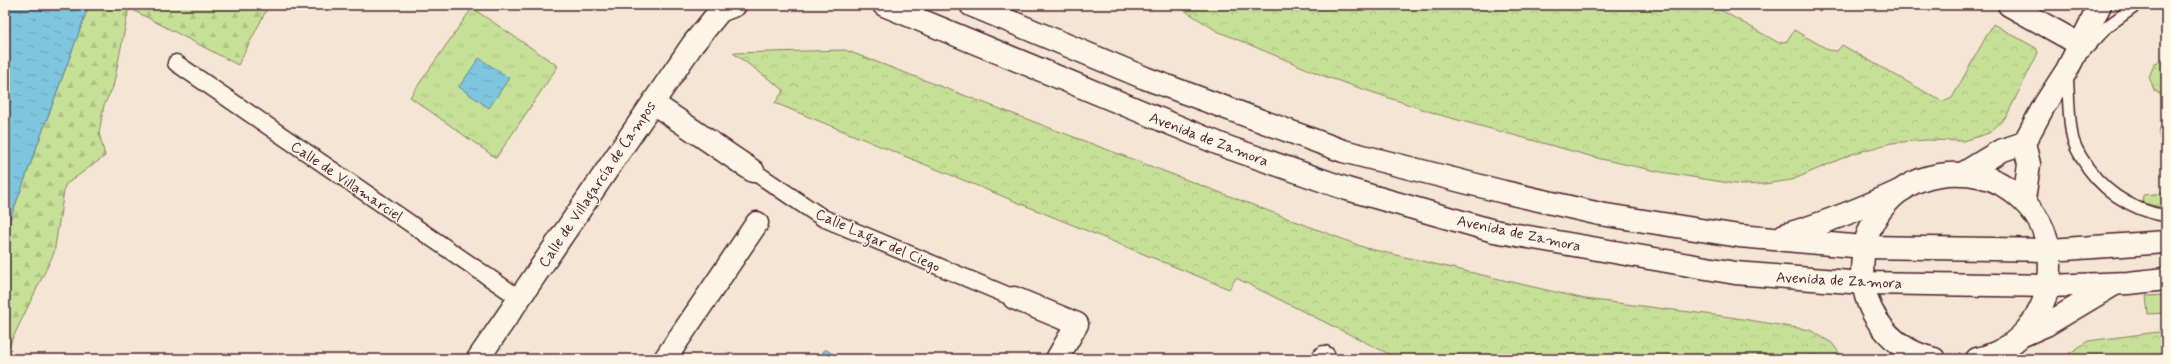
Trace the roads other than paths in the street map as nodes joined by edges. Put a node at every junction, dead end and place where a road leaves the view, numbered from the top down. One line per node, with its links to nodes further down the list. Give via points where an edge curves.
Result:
1 (884, 5): 23 (main road, Avenida de Zamora, via 1227,148 1347,189 1494,231 1735,273)
2 (971, 5): 18 (main road, via 1145,78 1343,151 1600,214)
3 (2009, 5): 7 (main road)
4 (2137, 5): 9 (lane, via 2109,25)
5 (2099, 6): 7 (main road)
6 (725, 7): 10 (main road, Calle de Villagarcía de Campos, via 693,44)
7 (2079, 44): 9 (main road)
8 (176, 63): 26 (street, Calle de Villamarciel)
9 (2067, 70): 11 (main road); 16 (lane, via 2073,141 2087,167 2111,193 2128,204 2146,212)
10 (652, 103): 12 (main road, Calle Lagar del Ciego); 26 (main road, Calle de Villagarcía de Campos)
11 (2024, 143): 13 (main road, via 2000,151); 15 (main road, via 2029,164)
12 (753, 171): 27 (street, Calle Lagar del Ciego, via 823,218)
13 (1964, 173): 14 (main road, via 1937,175); 15 (main road, via 1996,181)
14 (1904, 189): 18 (main road, via 1823,224); 20 (main road, via 1880,211)
15 (2024, 200): 21 (main road, via 2038,218)
16 (2166, 216)
17 (757, 223): 31 (main road)
18 (1769, 239): 20 (main road)
19 (2166, 242): 21 (main road)
20 (1864, 246): 21 (main road); 23 (main road, via 1861,266)
21 (2050, 250): 25 (main road)
22 (2166, 279): 24 (main road, Avenida de Zamora)
23 (1863, 284): 25 (main road, Avenida de Zamora); 29 (main road, via 1870,306)
24 (2114, 284): 25 (main road, Avenida de Zamora); 28 (main road, via 2046,325)
25 (2049, 286): 28 (main road, via 2044,306)
26 (519, 298): 30 (main road, Calle de Villagarcía de Campos)
27 (1014, 298): 32 (main road, Calle Lagar del Ciego, via 1077,324)
28 (2023, 335): 34 (main road, via 2007,348)
29 (1892, 349): 33 (main road, via 1905,347)
30 (478, 359)
31 (665, 359)
32 (1057, 359)
33 (1934, 359)
34 (1977, 359)

